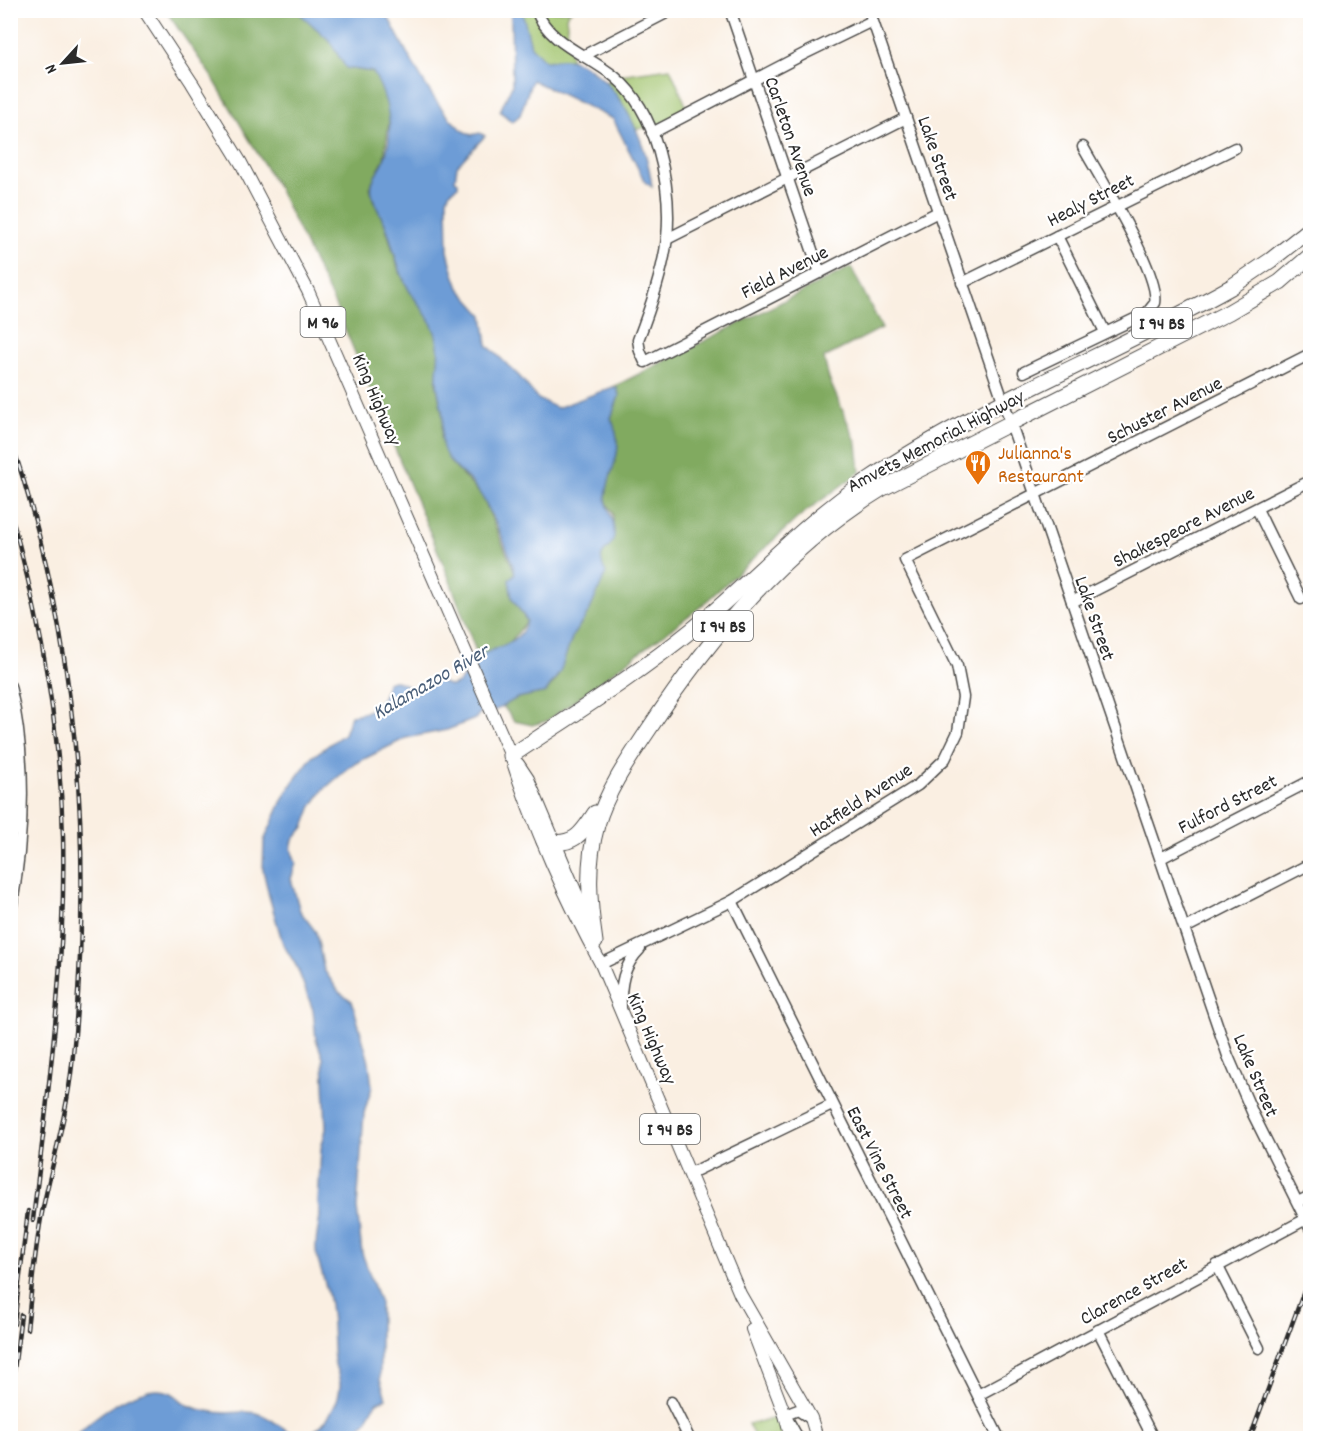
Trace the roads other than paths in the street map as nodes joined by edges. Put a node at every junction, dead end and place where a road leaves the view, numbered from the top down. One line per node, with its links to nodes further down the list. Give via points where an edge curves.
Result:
1 (144, 10): 32 (main road, King Highway / M 96, via 241,163 295,265)
2 (536, 10): 6 (street, via 550,35)
3 (672, 10): 6 (street)
4 (730, 10): 7 (street, Carleton Avenue)
5 (871, 16): 7 (street); 8 (street, Lake Street)
6 (584, 56): 9 (street, via 624,86)
7 (754, 81): 9 (street); 12 (street, Carleton Avenue)
8 (906, 118): 12 (street); 14 (street, Lake Street)
9 (652, 133): 17 (street, via 665,193)
10 (1083, 147): 13 (street)
11 (1235, 148): 13 (street, Healy Street)
12 (787, 178): 17 (street); 19 (street, Carleton Avenue)
13 (1116, 206): 16 (street, Healy Street); 21 (street, via 1145,265 1156,298 1151,310)
14 (938, 212): 19 (street, Field Avenue); 20 (street, Lake Street)
15 (1311, 229): 24 (highway, I 94 BS, via 1248,276 1164,322 1157,332 1128,350)
16 (1057, 236): 20 (street, Healy Street); 21 (street)
17 (667, 239): 19 (street, Field Avenue, via 638,340 645,362)
18 (1311, 256): 24 (highway, Amvets Memorial Highway / I 94 BS, via 1280,282 1247,302)
19 (820, 273)
20 (962, 283): 24 (street, Lake Street)
21 (1105, 332): 23 (street)
22 (1311, 354): 26 (street, Schuster Avenue)
23 (1024, 372)
24 (1007, 412): 26 (street, Lake Street); 32 (highway, Amvets Memorial Highway / I 94 BS, via 930,441 837,501 693,629 618,685); 34 (highway, Amvets Memorial Highway / I 94 BS, via 881,489 812,540 733,615 678,685)
25 (1311, 481): 27 (street, Shakespeare Avenue)
26 (1034, 495): 28 (street, Schuster Avenue); 30 (street, Lake Street)
27 (1257, 509): 29 (street); 30 (street, Shakespeare Avenue)
28 (905, 560): 40 (street, Hatfield Avenue, via 962,681 961,721 950,751 918,785)
29 (1301, 599)
30 (1072, 602): 38 (street, Lake Street)
31 (10, 686): 36 (street, via 18,733)
32 (511, 756): 37 (main road, King Highway / I 94 BS, via 524,795)
33 (1311, 781): 38 (street, Fulford Street)
34 (615, 783): 37 (highway, I 94 BS, via 577,839); 43 (highway, Amvets Memorial Highway / I 94 BS, via 597,823 591,851 589,895)
35 (10, 797): 36 (street)
36 (23, 819): 41 (street)
37 (550, 842): 43 (main road, King Highway / I 94 BS); 45 (main road, King Highway / I 94 BS, via 577,919)
38 (1161, 858): 42 (street, Lake Street)
39 (1311, 864): 42 (street)
40 (732, 901): 44 (street, Hatfield Avenue); 47 (street, East Vine Street)
41 (10, 916)
42 (1185, 928): 50 (street, Lake Street, via 1239,1084)
43 (595, 942): 45 (main road, King Highway / I 94 BS)
44 (646, 944): 45 (street, Hatfield Avenue); 46 (street, via 623,976)
45 (601, 964): 46 (main road, King Highway / I 94 BS)
46 (621, 1012): 48 (main road, King Highway / I 94 BS)
47 (832, 1105): 48 (street); 56 (street, East Vine Street)
48 (689, 1174): 53 (main road, King Highway / I 94 BS)
49 (1311, 1196): 50 (street)
50 (1298, 1202): 51 (street, Lake Street)
51 (1308, 1223): 52 (street, Clarence Street)
52 (1217, 1265): 54 (street, Clarence Street); 55 (street)
53 (740, 1294): 58 (main road, King Highway / I 94 BS); 59 (main road, King Highway / I 94 BS)
54 (1098, 1330): 56 (street, Clarence Street); 66 (street)
55 (1259, 1348)
56 (978, 1395): 65 (street, East Vine Street)
57 (671, 1402): 60 (street)
58 (785, 1415): 59 (street, via 798,1410); 61 (main road, King Highway / I 94 BS); 62 (street)
59 (811, 1418): 63 (main road, King Highway / I 94 BS); 64 (street)
60 (689, 1438)
61 (790, 1438)
62 (798, 1438)
63 (817, 1438)
64 (823, 1438)
65 (999, 1438)
66 (1153, 1438)

